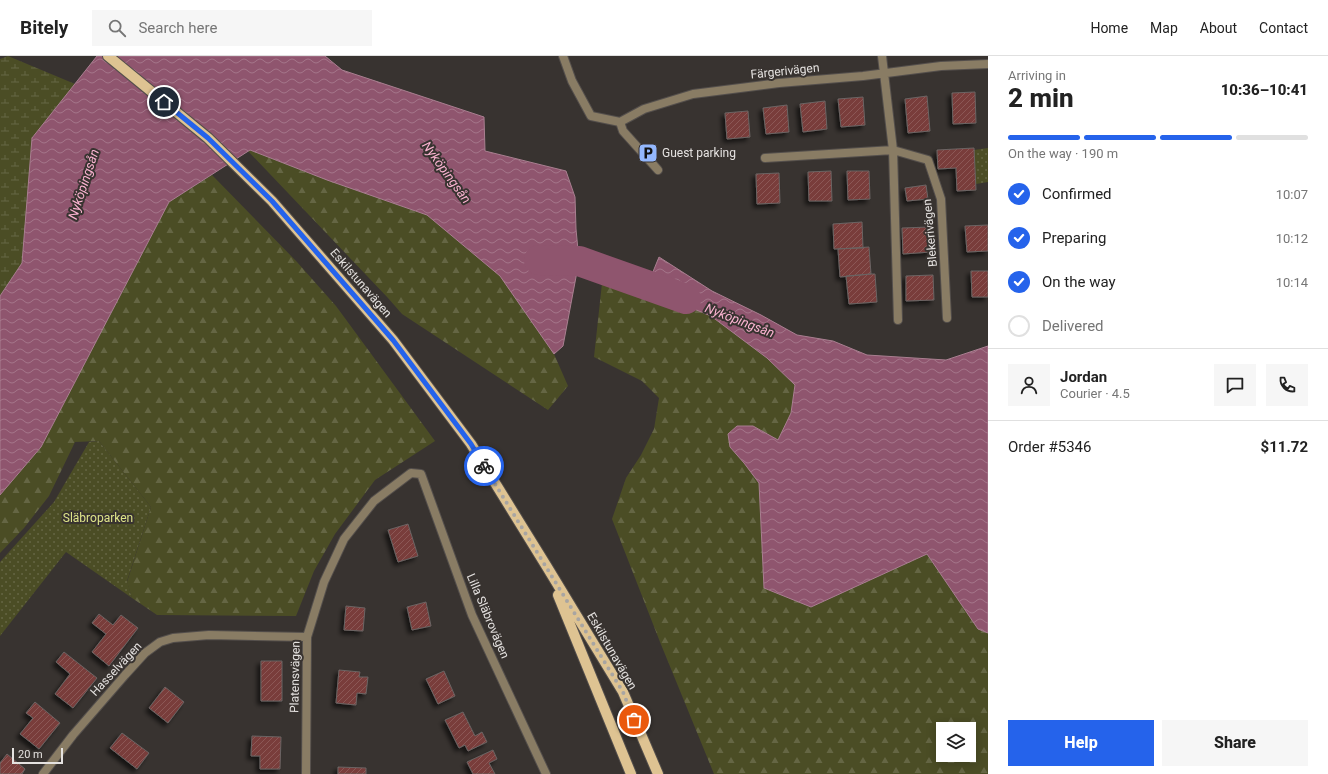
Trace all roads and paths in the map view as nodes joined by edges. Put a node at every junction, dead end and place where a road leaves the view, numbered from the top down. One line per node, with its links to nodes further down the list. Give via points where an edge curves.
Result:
1 (108, 56): 13 (main road, Eskilstunavägen, via 208,138 272,201 393,340 471,444)
2 (563, 56): 6 (street, via 572,81 591,116)
3 (882, 56): 5 (street)
4 (988, 64): 5 (street, Färgerivägen, via 941,66)
5 (883, 74): 6 (street, Färgerivägen, via 693,94 644,109); 7 (street)
6 (620, 122): 9 (street, via 623,130)
7 (893, 150): 8 (street, Blekerivägen); 10 (street, Blekerivägen, via 928,160 937,186 941,199); 11 (street)
8 (765, 158)
9 (658, 170)
10 (948, 318)
11 (898, 320)
12 (411, 473): 14 (street, Platensvägen, via 374,500 344,540 324,582); 17 (street, Lilla Släbrovägen, via 421,474 472,615)
13 (547, 567): 18 (main road, Eskilstunavägen); 19 (main road, Eskilstunavägen, via 623,692)
14 (307, 637): 15 (street, Hasselvägen, via 209,635 173,638 160,642 145,653 125,675 73,735); 16 (street, Platensvägen)
15 (44, 774)
16 (306, 774)
17 (546, 774)
18 (631, 774)
19 (658, 774)

